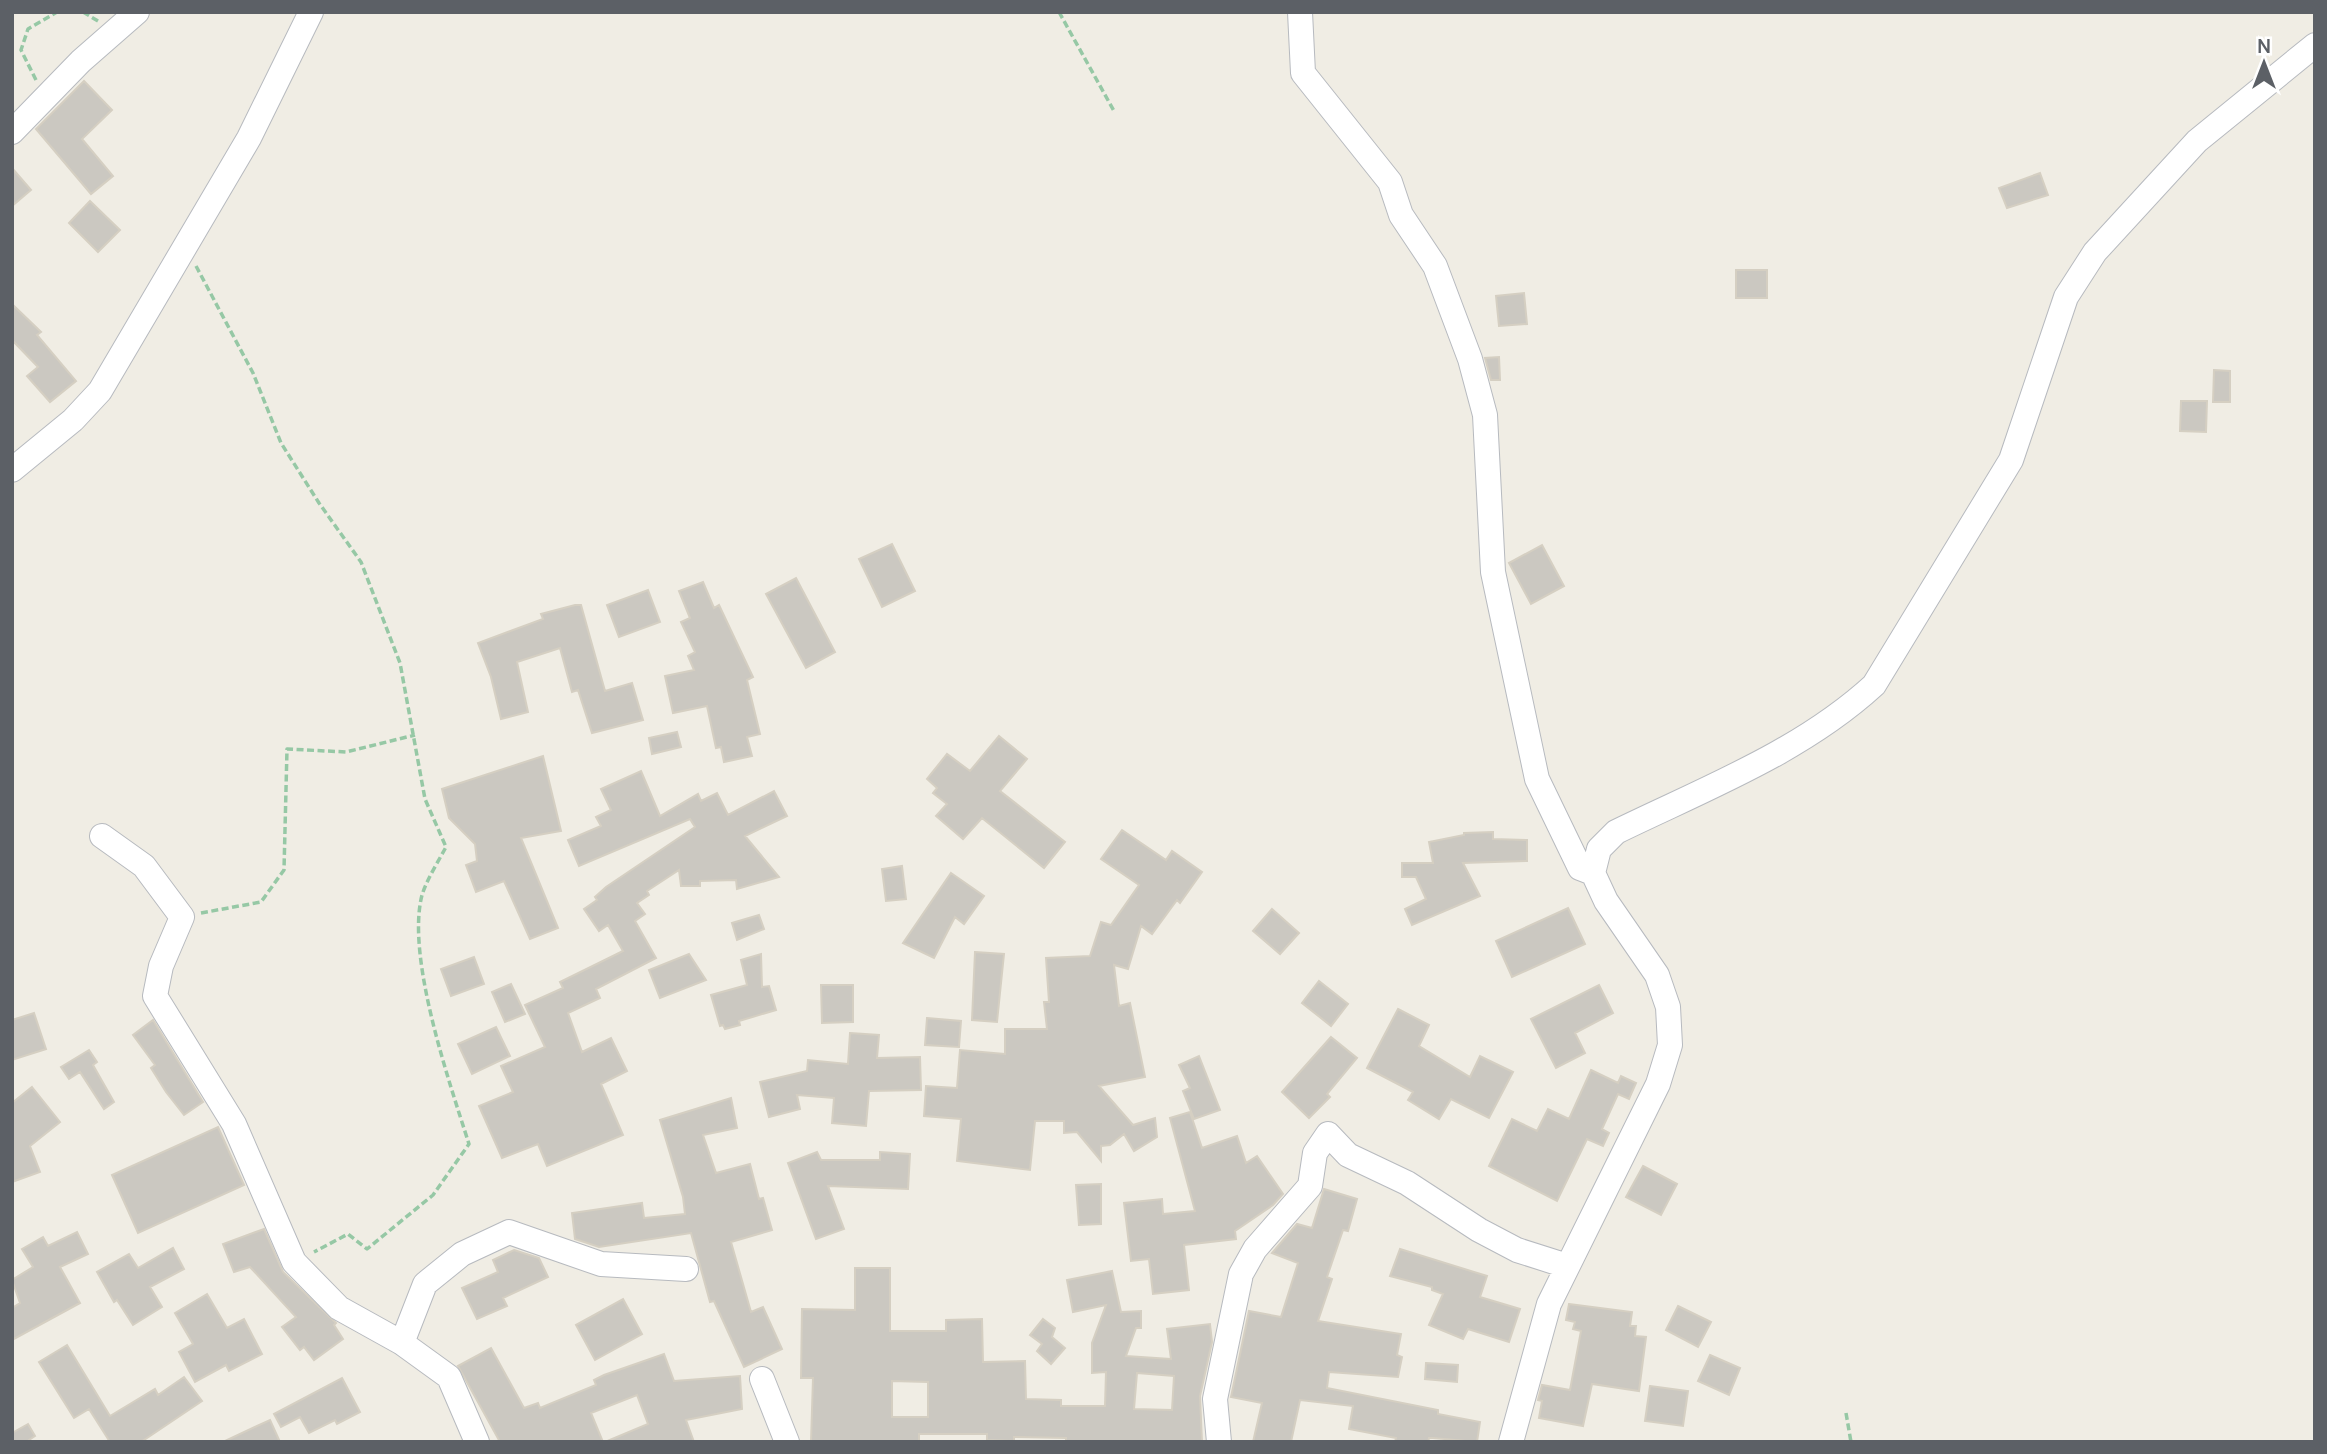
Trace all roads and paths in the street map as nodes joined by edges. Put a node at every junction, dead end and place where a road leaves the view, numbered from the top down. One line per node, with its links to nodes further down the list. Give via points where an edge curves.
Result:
1 (57, 12): 7 (path, via 28,29 21,50 36,82)
2 (136, 12): 9 (street)
3 (311, 12): 10 (street, via 249,138)
4 (1059, 12): 8 (path)
5 (1300, 12): 14 (street, via 1303,73 1390,183 1401,215 1435,266 1470,359 1485,415 1493,572 1538,779 1580,868)
6 (2315, 45): 14 (street, via 2197,141 2095,252 2066,297 2011,460 1874,685 1842,715 1796,743 1616,832 1599,849)
7 (30, 90)
8 (1114, 111)
9 (12, 132)
10 (185, 246): 11 (street, via 100,391 73,420); 12 (path, via 253,373 281,443 361,562 400,663)
11 (12, 470)
12 (415, 735): 15 (path, via 346,752 287,749 284,870 261,902); 16 (path, via 425,799 446,847 422,895 417,951 469,1144 433,1195 368,1249 348,1234)
13 (102, 836): 15 (street, via 144,866)
14 (1593, 873): 17 (street, via 1606,901 1657,975 1668,1007 1670,1045 1658,1084)
15 (182, 917): 16 (street, via 161,967 155,996 234,1124)
16 (294, 1262): 19 (street, via 339,1308)
17 (1567, 1266): 24 (street, via 1517,1250 1479,1230 1407,1183 1348,1155 1328,1134 1315,1153 1310,1186 1255,1249 1241,1274 1215,1399); 25 (street, via 1549,1304)
18 (686, 1269): 19 (street, via 601,1264 509,1232 462,1254 425,1284)
19 (402, 1343): 22 (street, via 449,1377)
20 (762, 1379): 23 (street)
21 (1846, 1413): 26 (path)
22 (477, 1442)
23 (787, 1442)
24 (1219, 1442)
25 (1511, 1442)
26 (1851, 1442)

